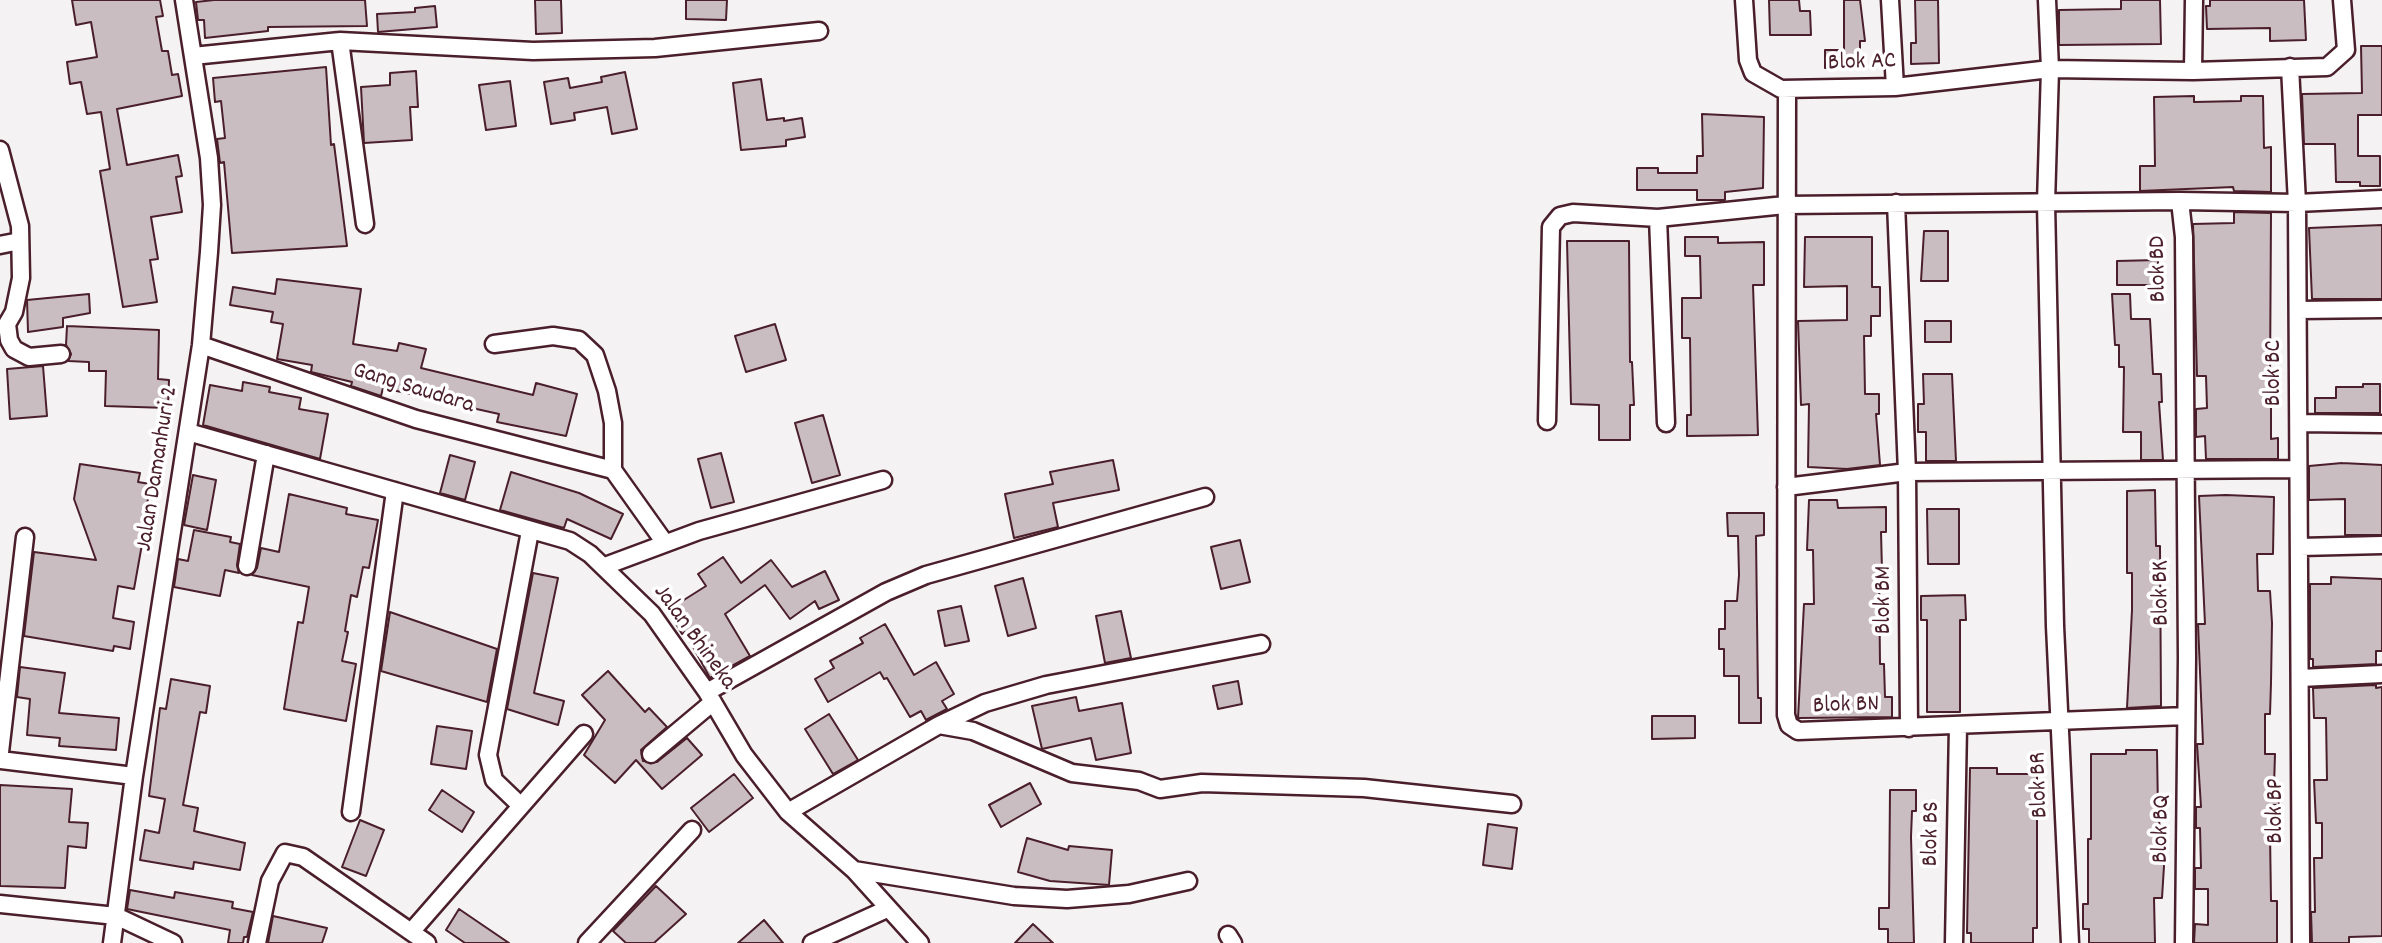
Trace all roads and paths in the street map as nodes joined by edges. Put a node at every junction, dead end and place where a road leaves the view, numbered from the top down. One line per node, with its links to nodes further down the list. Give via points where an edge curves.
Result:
1 (184, 0): 9 (street, Jalan Damanhuri 2)
2 (1744, 0): 14 (street, Blok AC, via 1753,73)
3 (1890, 0): 13 (street)
4 (2048, 0): 11 (street, Blok BR)
5 (2194, 0): 12 (street)
6 (2342, 0): 10 (street, Blok AC, via 2346,50 2327,67)
7 (819, 31): 8 (street, via 656,48 533,51)
8 (340, 41): 9 (street); 23 (street)
9 (193, 56): 29 (street, Jalan Damanhuri 2, via 212,205)
10 (2290, 67): 12 (street, Blok AC); 20 (street, Blok BC)
11 (2050, 69): 12 (street, Blok AC); 13 (street, Blok AC); 19 (street, Blok BR)
12 (2193, 71)
13 (1895, 87): 14 (street, Blok AC)
14 (1787, 89): 21 (street)
15 (0, 150): 24 (street, via 17,211)
16 (2382, 199): 20 (street)
17 (2180, 201): 19 (street, Blok BD); 20 (street); 40 (street, Blok BD)
18 (1896, 203): 19 (street, Blok BD); 21 (street, Blok BD); 41 (street, Blok BM)
19 (2046, 203): 37 (street, Blok BR)
20 (2297, 203): 27 (street, Blok BC)
21 (1785, 205): 22 (street, Blok BD); 43 (street)
22 (1658, 218): 31 (street, Blok BD, via 1573,213 1560,216 1551,227); 32 (street)
23 (365, 224)
24 (20, 242): 25 (street); 30 (street, via 21,278 7,324 9,340 14,349 29,357)
25 (0, 245)
26 (2382, 309): 27 (street)
27 (2298, 310): 33 (street, Blok BC)
28 (494, 344): 39 (street, via 553,336 579,340 595,355 614,423)
29 (201, 345): 35 (street, Jalan Damanhuri 2); 39 (street, Gang Saudara, via 416,419)
30 (61, 354)
31 (1547, 422)
32 (1667, 423)
33 (2299, 423): 34 (street); 38 (street, Blok BC)
34 (2382, 424)
35 (188, 432): 36 (street, Jalan Bhineka); 66 (street, Jalan Damanhuri 2)
36 (267, 454): 44 (street, Jalan Bhineka); 51 (street)
37 (2054, 469): 40 (street); 41 (street); 58 (street, Blok BR)
38 (2297, 469): 40 (street); 50 (street, Blok BC)
39 (613, 470): 48 (street)
40 (2184, 470): 57 (street, Blok BK)
41 (1907, 472): 43 (street); 61 (street, Blok BM)
42 (883, 480): 48 (street)
43 (1786, 487): 61 (street, Blok BN, via 1789,725 1798,732)
44 (395, 491): 46 (street, Jalan Bhineka); 69 (street)
45 (1205, 498): 56 (street, via 926,575 886,592)
46 (530, 531): 52 (street, Jalan Bhineka, via 570,541); 68 (street, via 488,755 494,780)
47 (25, 537): 63 (street)
48 (665, 543): 52 (street)
49 (2382, 545): 50 (street)
50 (2300, 547): 55 (street, Blok BC)
51 (247, 566)
52 (605, 566): 56 (street, Jalan Bhineka, via 652,614)
53 (1261, 644): 59 (street, via 1046,685 985,703)
54 (2382, 674): 55 (street)
55 (2301, 678): 88 (street, Blok BP)
56 (710, 697): 64 (street); 70 (street, Jalan Bhineka, via 744,755)
57 (2186, 716): 58 (street, Blok BN); 87 (street, Blok BQ)
58 (2061, 723): 60 (street, Blok BN); 86 (street, Blok BR)
59 (939, 725): 67 (street, via 973,731 1072,773 1139,781 1160,789 1202,783 1364,788); 70 (street)
60 (1958, 726): 61 (street, Blok BN); 85 (street, Blok BS)
61 (1909, 728)
62 (584, 734): 68 (street)
63 (0, 752)
64 (651, 754)
65 (0, 760): 66 (street)
66 (134, 776): 76 (street, Jalan Damanhuri 2)
67 (1512, 804)
68 (520, 805): 77 (street)
69 (351, 812)
70 (788, 812): 72 (street, Jalan Bhineka)
71 (692, 830): 82 (street)
72 (854, 870): 73 (street, via 1067,900 1129,894); 75 (street, Jalan Bhineka)
73 (1188, 881)
74 (0, 904): 76 (street)
75 (887, 909): 83 (street); 84 (street, Jalan Bhineka)
76 (116, 916): 78 (street, Jalan Damanhuri 2); 79 (street)
77 (411, 932): 80 (street, via 303,857 285,853 270,881); 81 (street)
78 (112, 943)
79 (173, 943)
80 (257, 943)
81 (428, 943)
82 (587, 943)
83 (812, 943)
84 (920, 943)
85 (1954, 943)
86 (2070, 943)
87 (2185, 943)
88 (2301, 943)

